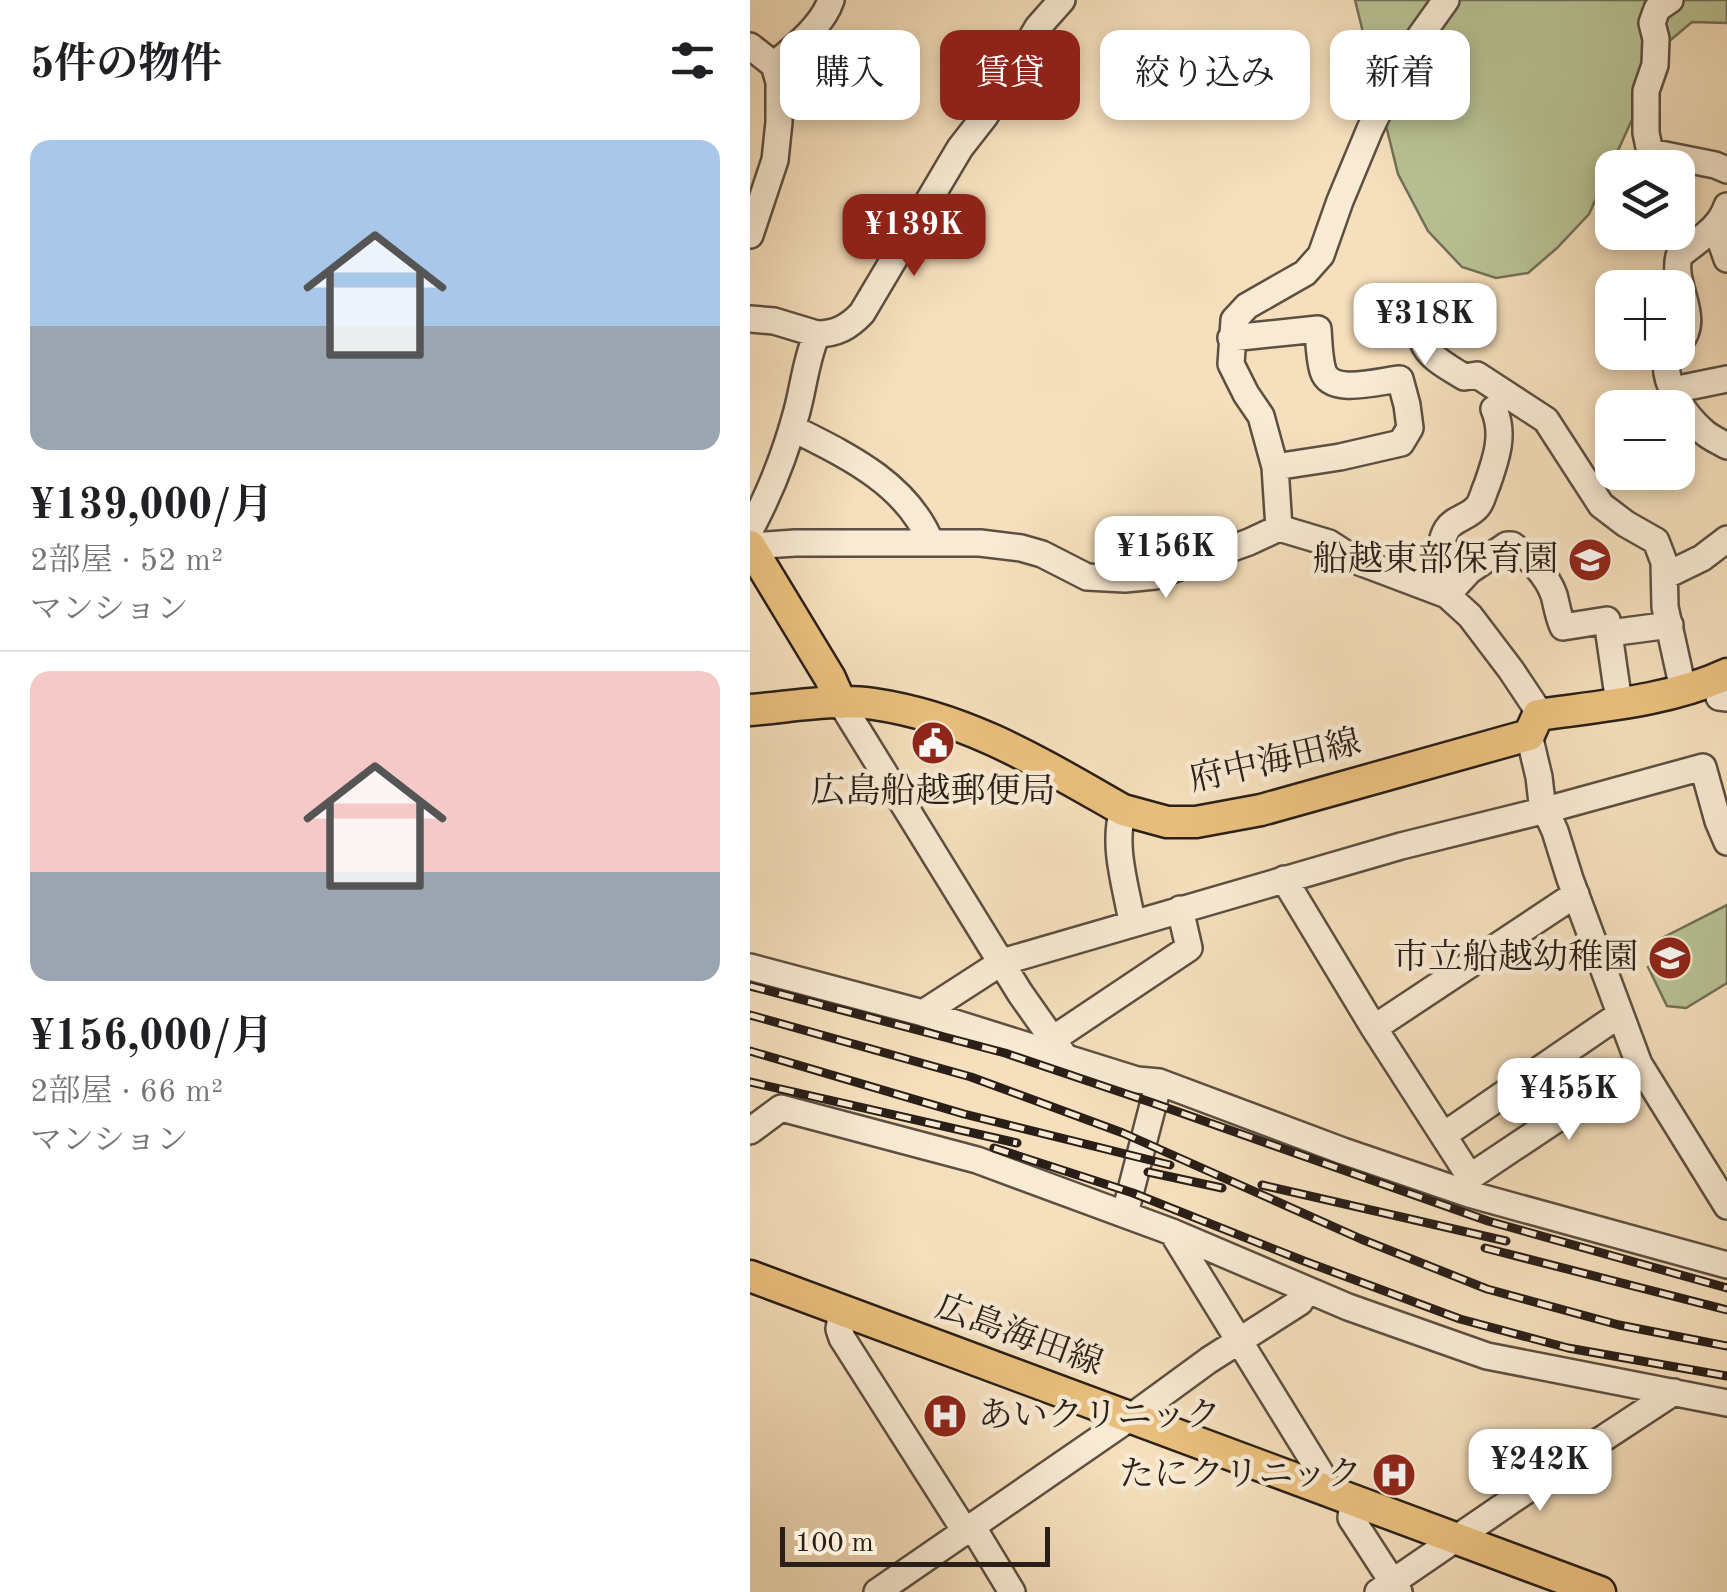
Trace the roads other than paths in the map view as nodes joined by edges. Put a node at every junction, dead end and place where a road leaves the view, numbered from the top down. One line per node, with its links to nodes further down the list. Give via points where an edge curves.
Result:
1 (831, 0): 6 (street)
2 (1062, 0): 14 (street, via 960,148 862,313 843,329)
3 (1446, 0): 15 (street, via 1404,60 1370,129 1322,255 1305,273 1247,306 1234,320)
4 (1670, 0): 7 (street, via 1652,23 1650,152)
5 (750, 46): 6 (street)
6 (774, 65): 9 (street, via 775,160)
7 (1727, 170)
8 (1721, 217): 10 (street); 11 (street, via 1678,256)
9 (750, 234)
10 (1727, 259)
11 (1677, 270)
12 (1420, 314): 29 (street, via 1418,336 1430,354 1546,420 1601,505 1656,542)
13 (750, 319): 14 (street)
14 (817, 334): 21 (street)
15 (1231, 338): 23 (street, via 1231,364 1261,416); 23 (street, via 1318,329 1328,380 1339,386 1400,378 1410,428 1401,443)
16 (1666, 370): 18 (street)
17 (1727, 379): 18 (street)
18 (1673, 390)
19 (1494, 409): 30 (street, via 1498,450 1478,506 1445,532)
20 (1695, 422): 22 (street)
21 (792, 428): 25 (street); 27 (street, via 887,484)
22 (1727, 446)
23 (1275, 467): 24 (street)
24 (1279, 528): 27 (street, via 1155,576 1125,579 1087,578 1021,548); 30 (street)
25 (750, 530)
26 (1727, 539): 29 (street)
27 (931, 543): 28 (street)
28 (750, 546): 35 (main road)
29 (1665, 576): 31 (street)
30 (1441, 592): 32 (street, via 1512,545 1542,574 1563,627 1607,620); 38 (street, via 1470,616 1512,670 1535,706)
31 (1670, 625): 32 (street); 34 (street)
32 (1610, 633): 36 (street)
33 (1724, 689): 34 (main road, 府中海田線)
34 (1683, 690): 36 (main road, 府中海田線)
35 (842, 703): 37 (main road, 府中海田線); 39 (main road, 府中海田線, via 966,727); 46 (street)
36 (1619, 703): 38 (main road, 府中海田線)
37 (750, 710)
38 (1533, 725): 39 (main road, 府中海田線, via 1261,810 1167,822); 40 (street)
39 (1123, 810): 45 (street, via 1119,848)
40 (1546, 810): 41 (street, via 1704,767); 42 (street); 43 (street)
41 (1727, 842)
42 (1284, 879): 44 (street); 50 (street)
43 (1576, 894): 49 (street); 50 (street)
44 (1180, 909): 45 (street); 51 (street, via 1189,948)
45 (1132, 922): 46 (street)
46 (1002, 962): 48 (street); 51 (street)
47 (750, 967): 48 (street)
48 (923, 1013): 51 (street)
49 (1619, 1015): 52 (street); 55 (street)
50 (1374, 1028): 55 (street)
51 (1059, 1048): 53 (street, via 1137,1080)
52 (1639, 1064): 56 (street); 57 (street)
53 (1159, 1082): 56 (street, via 1343,1151); 58 (street)
54 (750, 1131): 58 (street, via 781,1108 977,1160)
55 (1444, 1136): 56 (street)
56 (1469, 1186): 60 (street)
57 (1727, 1206)
58 (1125, 1214): 59 (street)
59 (1172, 1232): 62 (street); 64 (street)
60 (1727, 1266)
61 (750, 1276): 63 (main road, 広島海田線)
62 (1306, 1289): 64 (street, via 1300,1302); 65 (street, via 1487,1356)
63 (842, 1310): 67 (main road, 広島海田線); 70 (street, via 842,1338)
64 (1239, 1340): 67 (street); 68 (street, via 1320,1472)
65 (1674, 1392): 66 (street); 71 (street)
66 (1727, 1403)
67 (1131, 1418): 68 (main road, 広島海田線); 70 (street)
68 (1317, 1486): 69 (main road, 広島海田線)
69 (1353, 1502): 71 (main road, 広島海田線); 72 (street, via 1351,1518)
70 (969, 1528): 73 (street); 74 (street)
71 (1456, 1538): 72 (street); 75 (main road, 広島海田線)
72 (1390, 1589)
73 (877, 1592)
74 (1012, 1592)
75 (1600, 1592)

